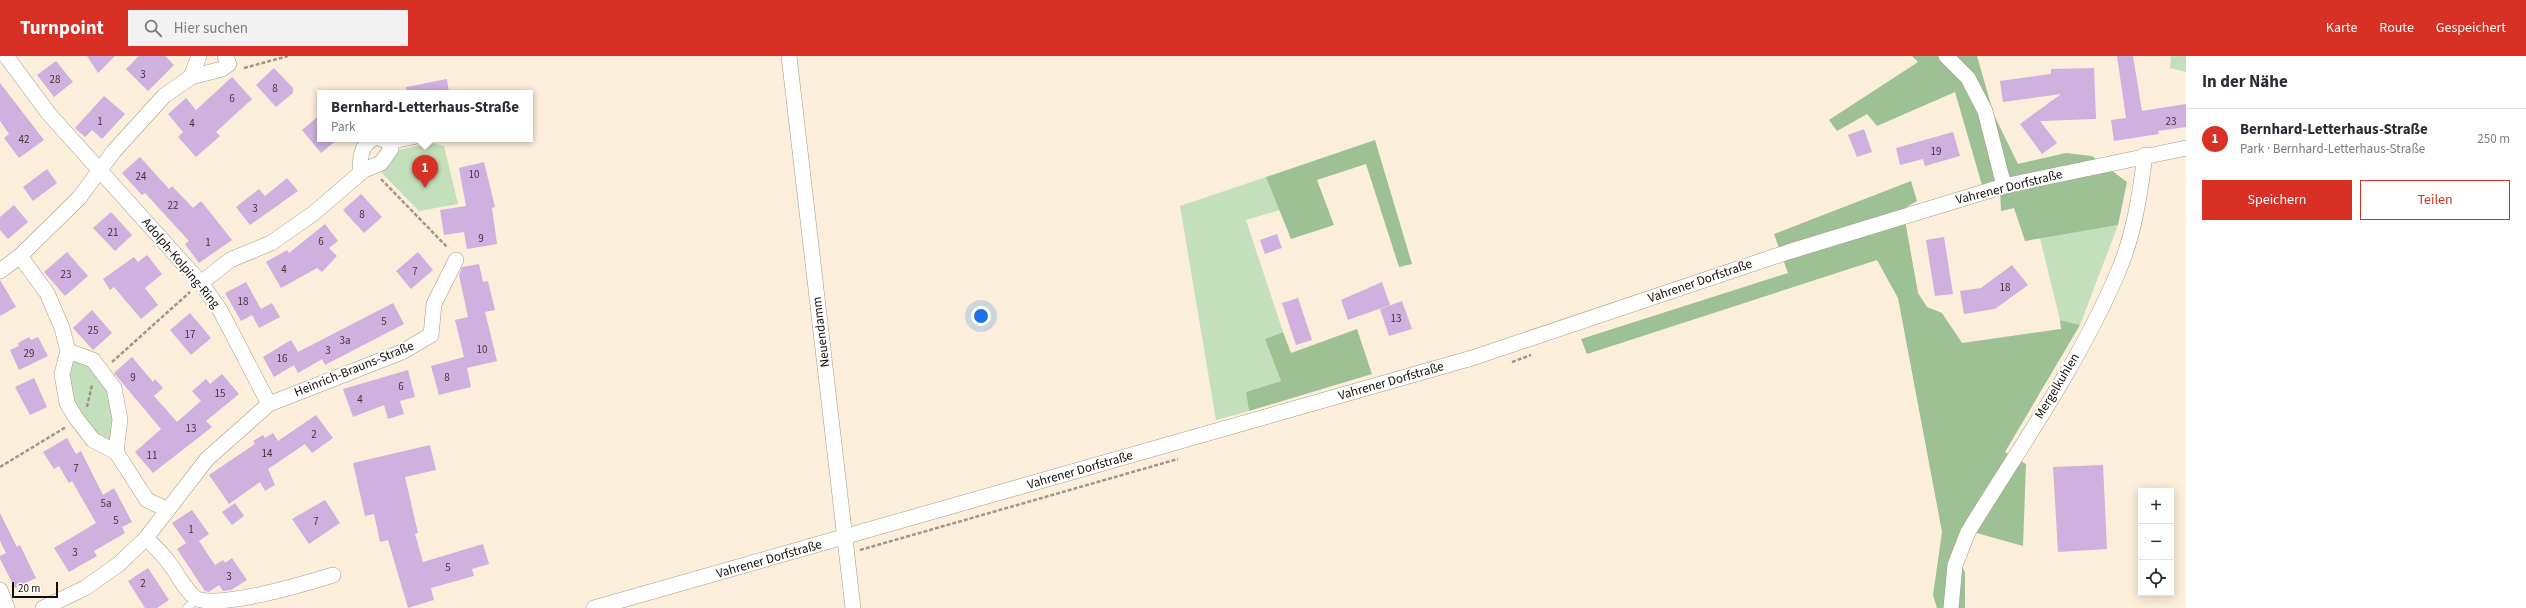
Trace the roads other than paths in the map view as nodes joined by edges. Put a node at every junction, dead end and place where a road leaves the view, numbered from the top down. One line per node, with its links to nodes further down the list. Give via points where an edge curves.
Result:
1 (199, 56): 7 (street)
2 (789, 56): 25 (street, Neuendamm)
3 (1946, 56): 8 (street)
4 (1963, 56): 8 (street)
5 (8, 57): 14 (street, Adolph-Kolping-Ring, via 49,114)
6 (227, 60): 7 (street, via 222,69)
7 (191, 77): 14 (street, via 164,96 114,151)
8 (1968, 78): 15 (street, via 1985,111)
9 (368, 142): 13 (street, via 362,152)
10 (386, 142): 13 (street, via 391,150 388,156 381,163)
11 (2186, 148): 12 (street, Vahrener Dorfstraße)
12 (2146, 155): 15 (street, Vahrener Dorfstraße); 33 (street, Mergelkuhlen, via 2134,224 2118,272 2087,336 1968,532 1955,565)
13 (365, 170): 19 (street, via 314,213 271,243 230,260)
14 (101, 172): 16 (street, via 79,198); 19 (street, Adolph-Kolping-Ring)
15 (2004, 186): 25 (street, Vahrener Dorfstraße, via 1788,252 1472,358)
16 (20, 256): 18 (street); 20 (street, via 46,293 62,328)
17 (456, 260): 21 (street, Heinrich-Brauns-Straße, via 434,304 431,335 402,352)
18 (0, 271)
19 (201, 283): 21 (street, Adolph-Kolping-Ring, via 220,310)
20 (68, 351): 22 (street, via 62,374 67,403 93,440); 22 (street, via 93,360 114,388 120,419)
21 (269, 404): 23 (street, via 207,459)
22 (116, 452): 23 (street, via 147,500)
23 (168, 510): 24 (street)
24 (146, 538): 28 (street, via 169,562); 30 (street, via 120,564 90,584)
25 (845, 538): 31 (street, Vahrener Dorfstraße); 32 (street, Neuendamm)
26 (333, 575): 28 (street, via 245,602 223,605)
27 (0, 590): 29 (street)
28 (192, 604)
29 (7, 608)
30 (43, 608)
31 (594, 608)
32 (853, 608)
33 (1951, 608)

